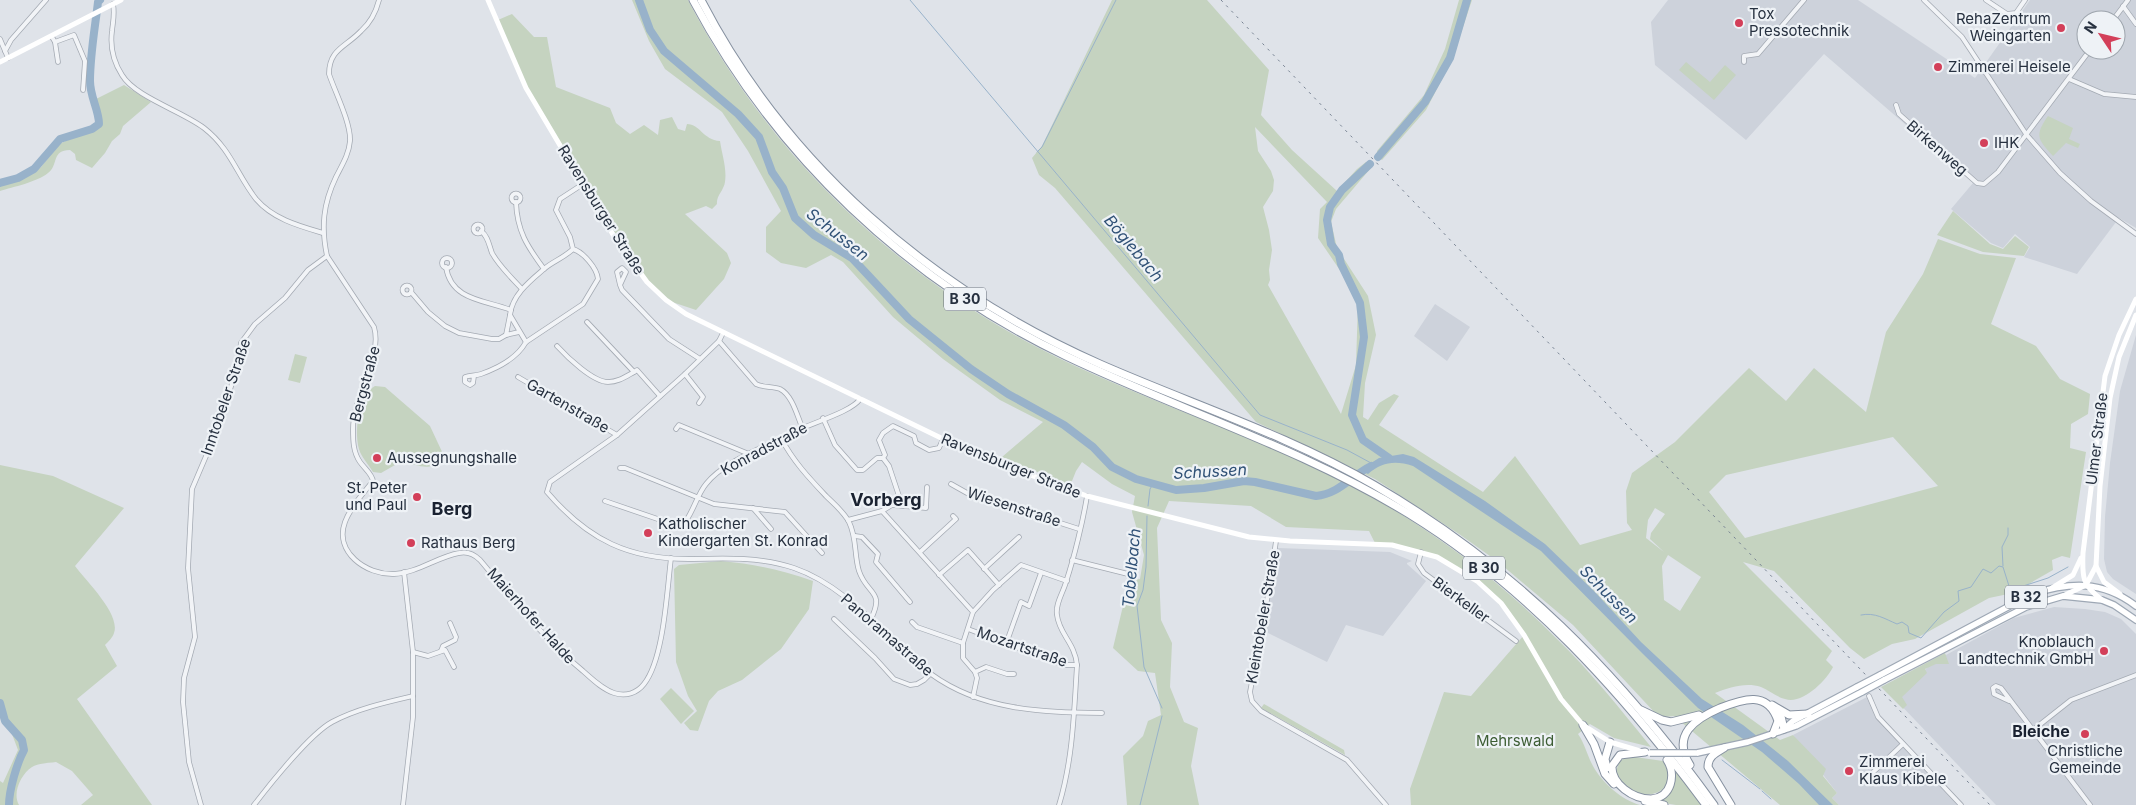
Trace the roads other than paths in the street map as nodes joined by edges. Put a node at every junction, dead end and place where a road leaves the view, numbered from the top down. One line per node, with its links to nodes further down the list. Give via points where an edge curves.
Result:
1 (46, 0): 18 (street)
2 (121, 0): 12 (main road)
3 (380, 0): 32 (street, via 366,26 336,52 329,64 329,74 350,139 348,154 329,192)
4 (488, 0): 29 (main road, Ravensburger Straße, via 526,88)
5 (693, 0): 68 (highway, B 30, via 746,88 809,167 872,228 942,284 1021,333 1069,357)
6 (701, 0): 68 (highway, B 30, via 752,83 787,130 876,223 924,262 992,308 1072,351 1282,440)
7 (1804, 0): 23 (street, via 1758,54 1744,56)
8 (1924, 0): 28 (street, via 1972,51)
9 (1986, 0): 10 (street, via 2007,14 2016,13)
10 (2025, 0)
11 (2128, 0): 13 (street)
12 (113, 4): 17 (main road); 32 (street, via 111,45 122,76 130,85 206,130 226,150 265,208 290,222)
13 (2123, 6): 14 (street); 15 (street)
14 (2120, 10)
15 (2136, 24)
16 (0, 39): 18 (street)
17 (53, 40): 19 (main road); 22 (street); 25 (street, via 74,35 85,61)
18 (5, 51): 19 (street)
19 (8, 58): 21 (main road)
20 (2083, 60): 24 (street)
21 (0, 62)
22 (58, 62)
23 (1744, 62)
24 (2069, 79): 26 (street, via 2104,94); 28 (street)
25 (83, 90)
26 (2136, 97)
27 (1896, 105): 28 (street, Birkenweg, via 1899,114 1977,183 1984,184 1998,172)
28 (2026, 134): 33 (street, via 2076,188)
29 (583, 184): 34 (street, via 560,199 556,206); 46 (main road, Ravensburger Straße, via 628,258 647,282 675,307)
30 (516, 202): 37 (street, via 521,234)
31 (481, 232): 39 (street, via 500,265)
32 (323, 233): 35 (street)
33 (2136, 234)
34 (573, 249): 37 (street); 49 (street, via 580,252 596,272 596,283 583,304)
35 (327, 256): 93 (street, Bergstraße, via 374,327 377,338 353,427 356,455 373,481 344,523 345,546 352,558 368,568 384,573); 149 (street, Inntobeler Straße, via 308,270 285,298 255,324 241,343 218,428 192,489 188,568 195,637 184,678 182,702 188,755)
36 (446, 268): 42 (street, via 453,285 466,296)
37 (544, 269): 39 (street)
38 (620, 284): 51 (street, via 663,334)
39 (521, 288): 42 (street)
40 (411, 292): 47 (street, via 428,312 459,333 492,339)
41 (2136, 299): 88 (main road, Ulmer Straße, via 2118,335 2106,376)
42 (510, 313): 45 (street); 47 (street)
43 (2136, 315): 91 (main road, Ulmer Straße, via 2119,357 2110,398 2100,486)
44 (587, 322): 52 (street)
45 (519, 332): 47 (street); 49 (street)
46 (723, 333): 48 (street); 57 (main road, Ravensburger Straße)
47 (506, 335)
48 (719, 341): 51 (street); 60 (street, via 756,384 779,389 788,395)
49 (526, 342): 54 (street, via 508,361)
50 (557, 346): 52 (street, via 589,373 606,382 620,380)
51 (700, 359): 53 (street)
52 (634, 372): 56 (street, via 637,370)
53 (685, 374): 56 (street); 58 (street, via 703,397)
54 (474, 376)
55 (518, 377): 62 (street, Gartenstraße)
56 (660, 396): 62 (street)
57 (860, 399): 59 (street, Konradstraße, via 854,407); 64 (main road, Ravensburger Straße)
58 (699, 402)
59 (823, 418): 60 (street, Konradstraße); 66 (street, via 835,445 857,470 863,470 877,458)
60 (802, 427): 63 (street, Konradstraße)
61 (676, 429): 65 (street, via 679,425)
62 (617, 435): 89 (street, Panoramastraße, via 550,482 547,492 568,516 603,540 636,554)
63 (781, 438): 65 (street, Konradstraße); 79 (street, via 803,472)
64 (943, 439): 66 (street, via 939,448 929,450 916,443 914,436 893,426 879,440 885,455); 72 (main road, Ravensburger Straße)
65 (749, 454): 73 (street, Konradstraße, via 713,476)
66 (883, 458): 75 (street, via 889,466 898,496)
67 (620, 468): 73 (street)
68 (1337, 469): 70 (highway, B 30)
69 (951, 484): 80 (street, Wiesenstraße, via 967,493)
70 (1368, 486): 131 (highway, B 30, via 1424,516 1494,565 1568,631); 142 (highway, B 30, via 1452,544 1527,602 1590,663)
71 (927, 487): 75 (street, via 926,508)
72 (1087, 496): 80 (street); 84 (main road, Ravensburger Straße, via 1221,531)
73 (697, 497): 74 (street, Konradstraße, via 680,527); 76 (street, via 714,504)
74 (605, 501)
75 (892, 505): 77 (street)
76 (753, 508): 81 (street); 87 (street, via 785,512)
77 (882, 511): 79 (street); 85 (street)
78 (953, 516): 85 (street, via 956,519)
79 (848, 520): 82 (street)
80 (1079, 528): 90 (street)
81 (771, 529)
82 (855, 536): 104 (street, via 862,537 878,554 876,562); 107 (street, via 859,570 878,603)
83 (1019, 537): 92 (street)
84 (1276, 540): 86 (main road, Ravensburger Straße, via 1376,543); 153 (street, Kleintobeler Straße, via 1250,692 1252,701 1261,711 1347,760)
85 (920, 552): 96 (street)
86 (1421, 552): 113 (street, Bierkeller, via 1418,564 1424,573); 136 (main road, Ravensburger Straße, via 1464,572 1501,603 1524,635 1556,692)
87 (822, 553)
88 (2083, 553): 99 (main road, Ulmer Straße); 100 (main road, via 2073,575)
89 (671, 558): 93 (street, Maierhofer Halde, via 662,630 653,666 644,685 628,695 612,693 575,666 471,553 457,553); 107 (street, Panoramastraße, via 776,563 796,569 842,595)
90 (1072, 560): 95 (street); 97 (street)
91 (2096, 566): 99 (main road, Ulmer Straße); 102 (main road, via 2104,582)
92 (984, 569): 96 (street, via 968,550); 98 (street)
93 (404, 572): 117 (street)
94 (1042, 573): 97 (street); 98 (street, via 1021,565); 115 (street, via 1029,606 1021,602)
95 (1128, 574)
96 (939, 575): 106 (street)
97 (1066, 581): 118 (street, via 1056,616 1075,650)
98 (999, 585): 106 (street)
99 (2086, 585): 100 (main road, B 32); 101 (main road); 102 (main road, B 32); 103 (main road)
100 (2051, 588): 124 (main road, B 32, via 2032,594)
101 (2062, 596): 103 (main road, B 32); 124 (main road, B 32, via 2017,611)
102 (2122, 596): 105 (main road, B 32)
103 (2102, 600): 109 (main road, B 32)
104 (910, 602)
105 (2136, 606)
106 (973, 612): 112 (street)
107 (871, 618): 121 (street, Panoramastraße)
108 (834, 619): 121 (street, via 894,679 910,685)
109 (2136, 620)
110 (912, 622): 114 (street, via 916,627)
111 (450, 623): 116 (street, via 456,637)
112 (968, 629): 114 (street); 115 (street, Mozartstraße)
113 (1516, 641)
114 (963, 644): 120 (street, via 963,658)
115 (1006, 644): 118 (street, Mozartstraße, via 1064,665)
116 (441, 651): 117 (street, via 428,656); 119 (street, via 446,651)
117 (413, 652): 126 (street)
118 (1077, 665): 132 (street)
119 (454, 667)
120 (975, 672): 122 (street, via 986,667); 128 (street)
121 (930, 674): 128 (street, Panoramastraße)
122 (1014, 674)
123 (2136, 675): 138 (street, via 2071,700)
124 (1882, 678): 125 (main road, B 32, bridge)
125 (1860, 689): 135 (main road, B 32); 137 (main road, B 32, via 1796,726)
126 (413, 696): 150 (street, via 355,712 329,724); 151 (street, via 413,733)
127 (1869, 696): 141 (street, via 1878,717)
128 (974, 697): 132 (street, Panoramastraße, via 1020,709)
129 (1737, 700): 131 (highway, B 30, via 1671,722); 134 (highway, B 30, via 1750,696 1759,698); 139 (highway, via 1754,699 1769,706 1778,721); 148 (highway, via 1699,718 1687,730 1683,750)
130 (2010, 702): 130 (street, via 2001,688 1993,688 1994,694); 138 (street)
131 (1639, 709): 148 (highway, B 30)
132 (1074, 712): 133 (street, Panoramastraße); 152 (street, via 1071,752)
133 (1102, 712)
134 (1780, 712): 135 (highway, B 30, via 1794,716); 137 (highway)
135 (1808, 714): 137 (main road, B 32)
136 (1583, 725): 140 (main road, Ravensburger Straße); 145 (highway)
137 (1784, 729): 139 (main road, B 32)
138 (2033, 730): 159 (street)
139 (1773, 734): 143 (main road, B 32)
140 (1610, 742): 144 (main road, Ravensburger Straße); 145 (highway, via 1605,742 1601,749); 147 (highway, via 1605,759)
141 (1904, 744): 146 (street); 158 (street)
142 (1660, 745): 147 (highway, via 1673,773 1672,781 1662,795 1650,799 1641,797); 155 (highway, B 30)
143 (1724, 748): 144 (main road, B 32, bridge, via 1696,753); 157 (highway, via 1709,760 1709,769)
144 (1647, 753): 147 (highway, B 32, via 1624,754 1617,758 1612,766)
145 (1601, 763): 154 (highway, via 1611,781 1629,794)
146 (1868, 777)
147 (1614, 779)
148 (1699, 784): 156 (highway, B 30)
149 (201, 805)
150 (254, 805)
151 (404, 805)
152 (1059, 805)
153 (1386, 805)
154 (1664, 805)
155 (1706, 805)
156 (1714, 805)
157 (1731, 805)
158 (1961, 805)
159 (2090, 805)

